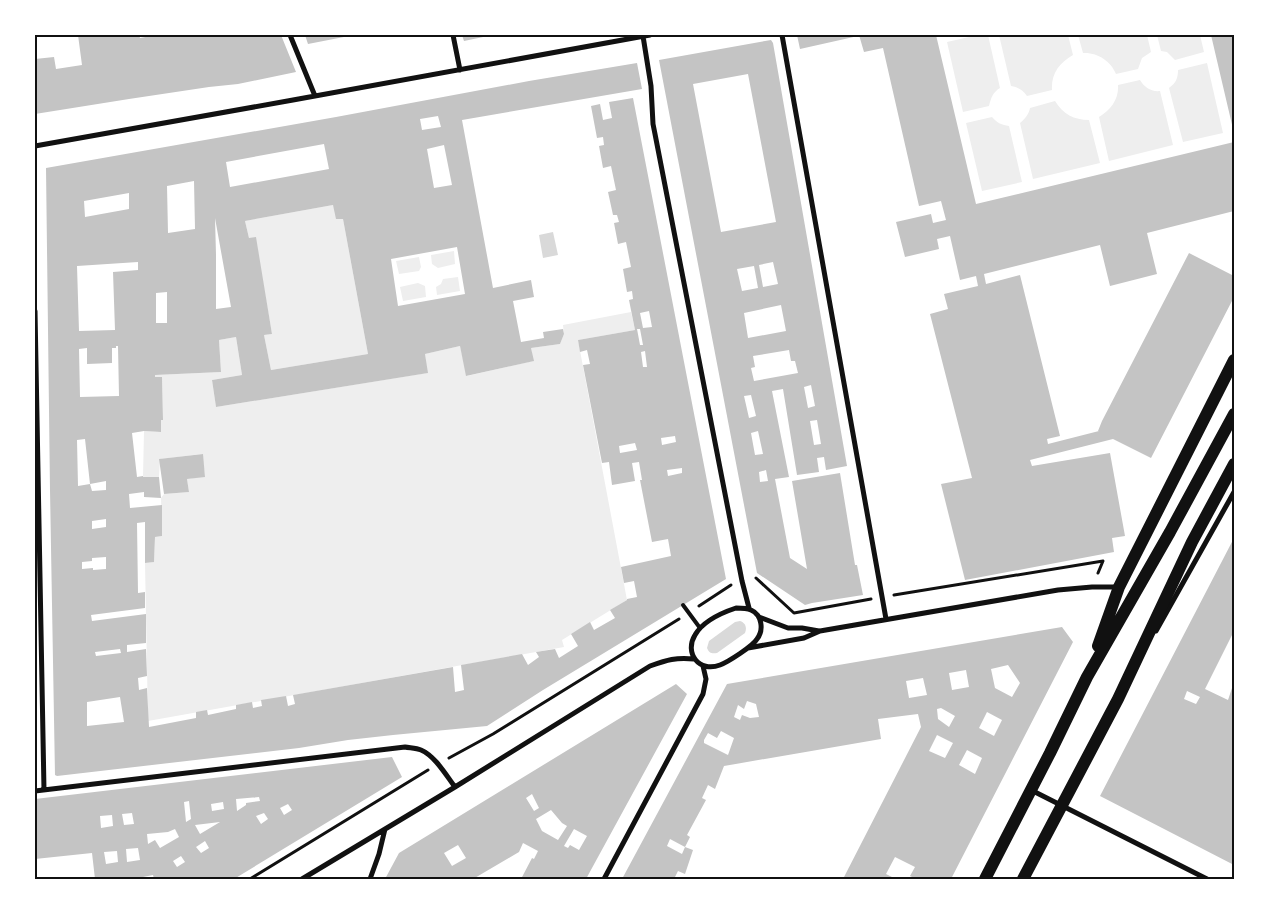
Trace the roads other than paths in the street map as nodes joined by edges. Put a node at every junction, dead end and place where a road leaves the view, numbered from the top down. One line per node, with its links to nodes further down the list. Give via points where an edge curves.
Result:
1 (290, 35): 7 (street)
2 (453, 35): 6 (street)
3 (650, 35): 5 (street)
4 (782, 35): 18 (street)
5 (643, 36): 6 (street); 16 (street, via 652,86 653,124)
6 (460, 70): 7 (street)
7 (315, 96): 8 (street)
8 (35, 146)
9 (35, 311): 27 (street)
10 (1234, 360): 14 (main road)
11 (1234, 414): 24 (main road)
12 (1234, 464): 25 (main road, via 1192,542)
13 (1234, 492): 25 (street)
14 (1119, 587): 18 (street, via 1058,590); 24 (main road)
15 (683, 605): 19 (lane)
16 (749, 608): 17 (street); 19 (street, via 724,612)
17 (759, 618): 20 (street, via 788,628); 21 (street, via 762,628 758,639)
18 (886, 619): 20 (street)
19 (700, 628): 22 (street, via 690,648)
20 (820, 631): 21 (street, via 804,638)
21 (748, 648): 23 (street, via 720,665)
22 (694, 659): 23 (street); 26 (street, via 668,659 650,666)
23 (703, 666): 34 (street, via 706,679 703,694)
24 (1087, 677): 28 (main road)
25 (1118, 699): 30 (main road)
26 (455, 787): 27 (street, via 422,750 405,747); 31 (street)
27 (44, 790): 29 (street)
28 (1031, 790): 30 (street); 35 (main road)
29 (35, 791)
30 (1062, 806): 36 (main road); 37 (street)
31 (385, 829): 32 (street); 33 (street)
32 (302, 879)
33 (370, 879)
34 (604, 879)
35 (985, 879)
36 (1023, 879)
37 (1207, 879)

